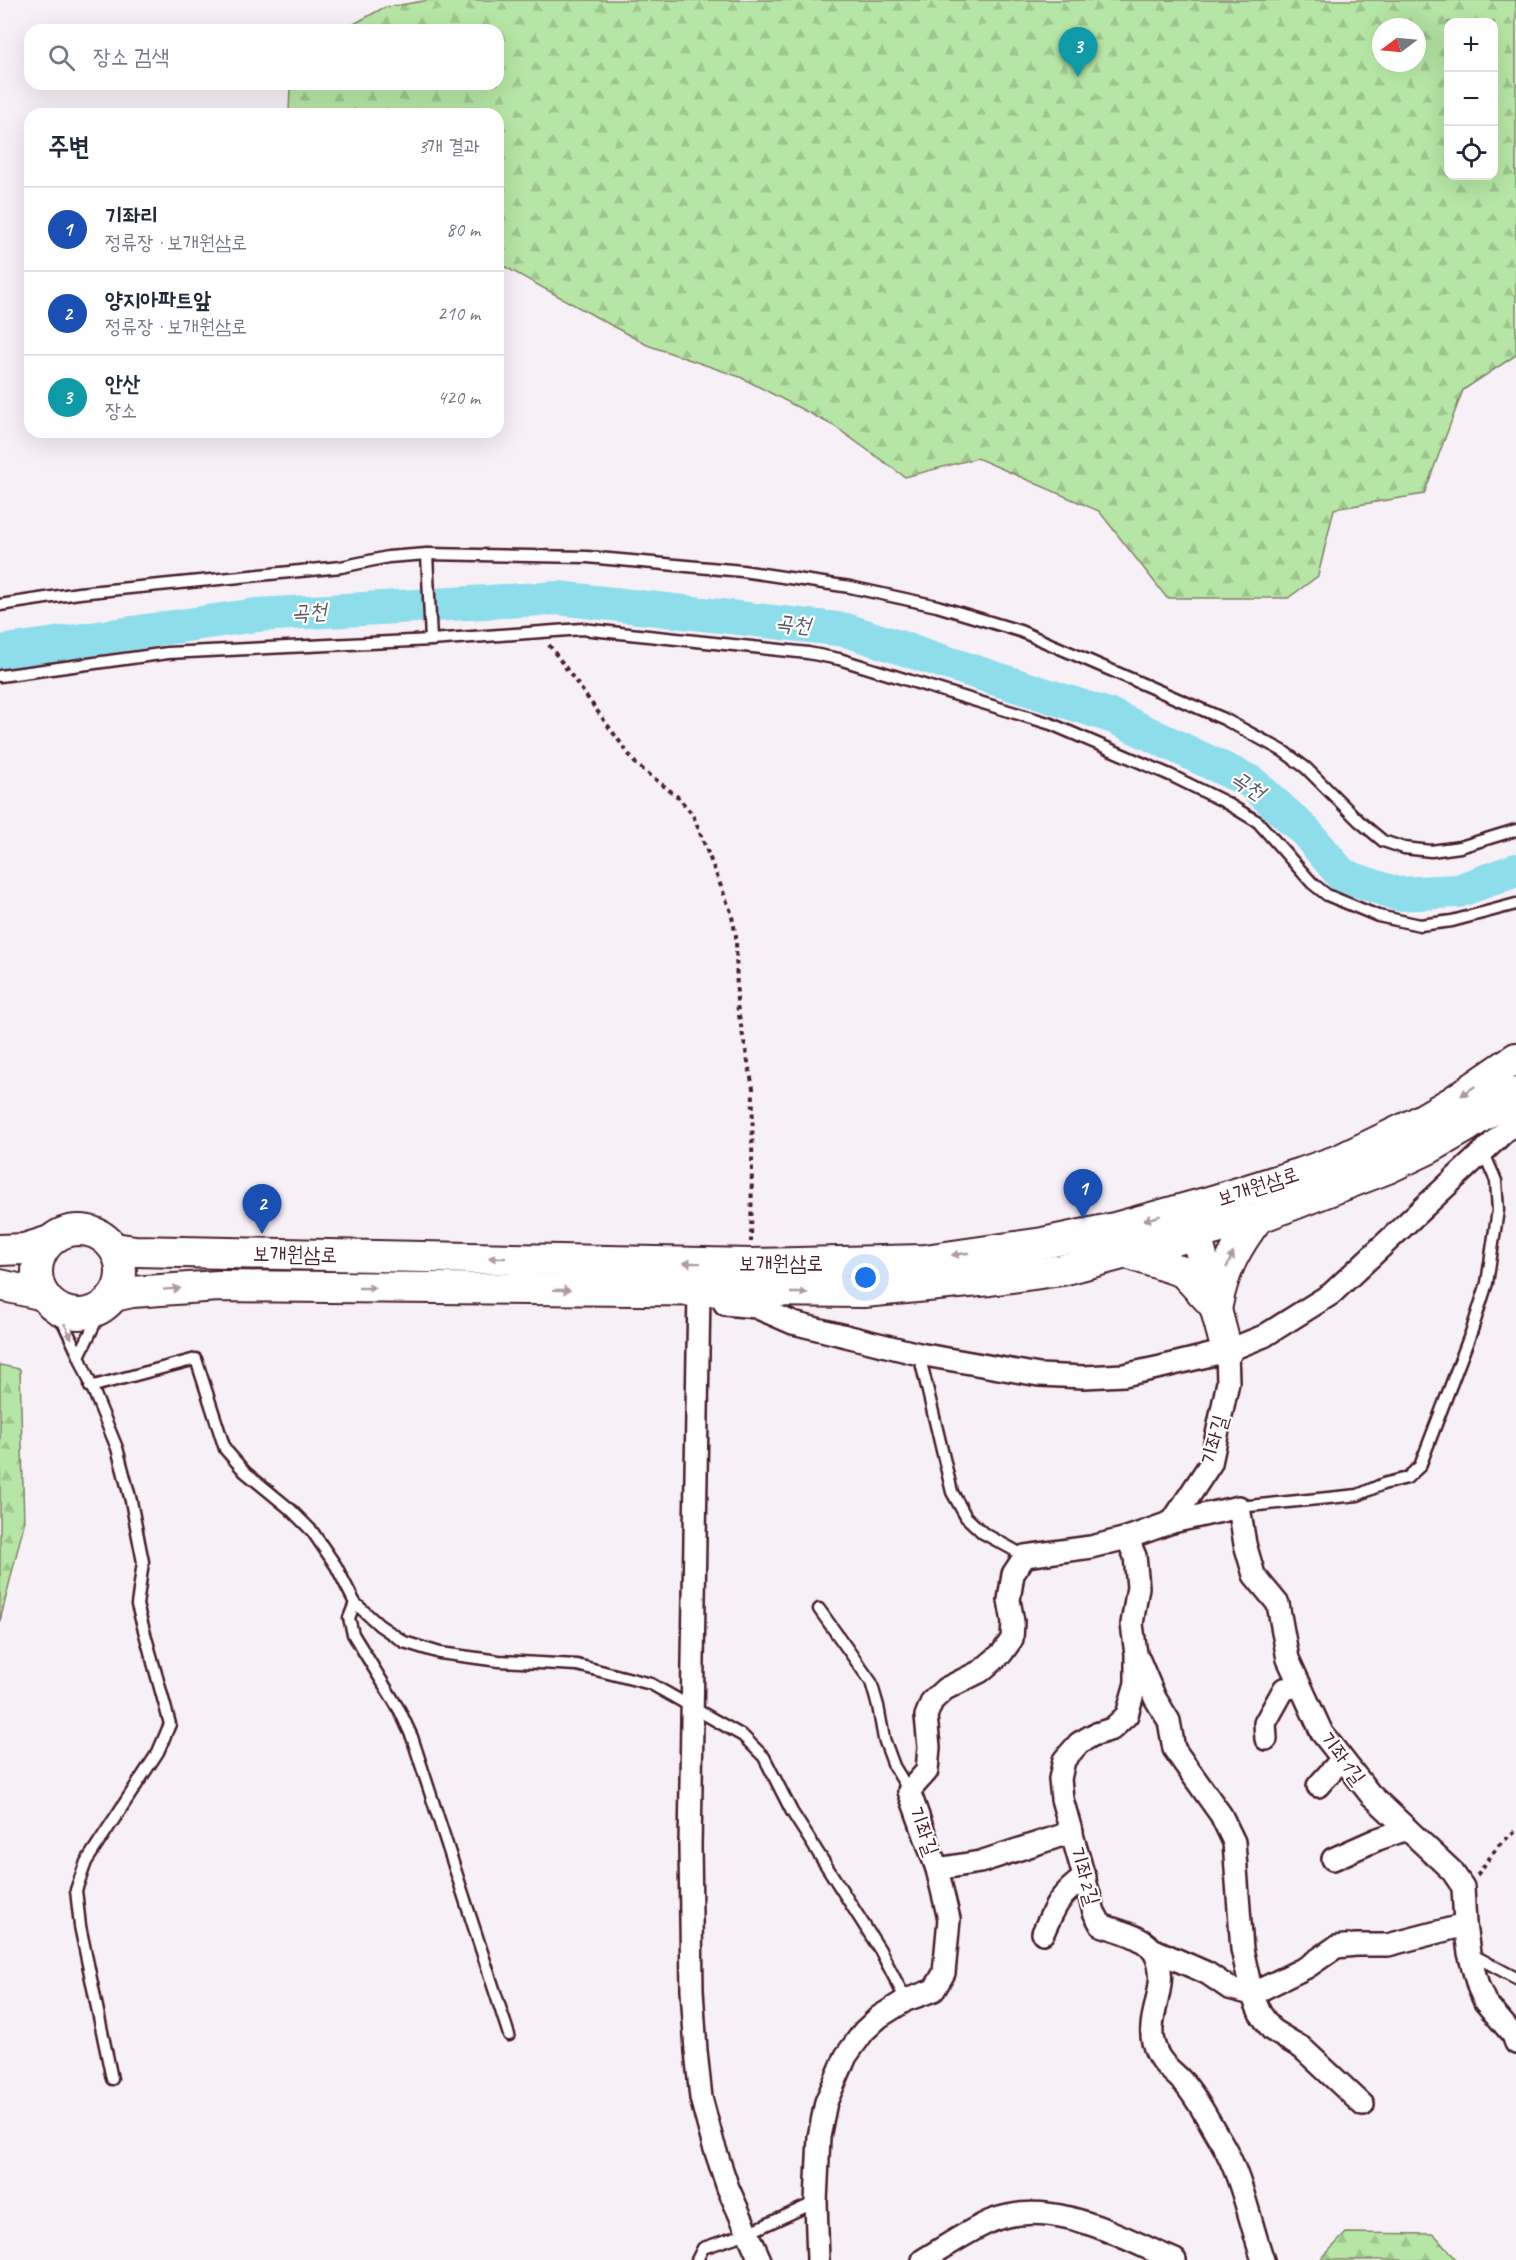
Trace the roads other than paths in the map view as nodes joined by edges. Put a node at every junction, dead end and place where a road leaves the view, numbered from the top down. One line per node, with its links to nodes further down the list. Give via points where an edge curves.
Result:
1 (427, 554): 2 (lane); 3 (lane); 5 (lane, via 587,557 742,571 850,587 937,606 1020,631 1224,719 1306,768 1383,841 1431,851 1460,847)
2 (0, 605)
3 (431, 640): 4 (lane, via 168,653); 6 (lane, via 582,629 839,659 1051,724 1170,775 1258,822 1326,895 1378,916 1420,925)
4 (0, 676)
5 (1516, 830)
6 (1516, 904)
7 (1516, 1058): 12 (main road, 보개원삼로, one-way to 12, via 1407,1127)
8 (1516, 1093): 11 (main road, 보개원삼로, via 1428,1149)
9 (1516, 1121): 10 (street, 보개원삼로)
10 (1483, 1152): 22 (street, 보개원삼로, via 1332,1294 1264,1336); 26 (lane, via 1496,1181 1498,1210 1487,1283 1420,1466 1407,1478 1358,1495)
11 (1258, 1218): 12 (main road, 보개원삼로); 21 (main road, one-way to 11, via 1230,1258)
12 (1193, 1221): 14 (main road, 보개원삼로, one-way to 14, via 1115,1228 925,1260 751,1264); 16 (main road, 보개원삼로); 21 (main road)
13 (50, 1240): 14 (main road, 보개원삼로, via 66,1231 84,1229 101,1235); 15 (main road, 보개원삼로, via 24,1249); 19 (main road, via 38,1265 38,1283)
14 (114, 1248): 20 (main road, via 122,1274)
15 (0, 1250)
16 (1127, 1253): 18 (main road, 보개원삼로, one-way to 16, via 926,1287 1062,1270); 21 (main road, via 1183,1272)
17 (0, 1285): 19 (main road, 보개원삼로)
18 (698, 1298): 20 (main road, 보개원삼로, one-way to 18, via 132,1292 218,1286); 23 (street, 보개원삼로, via 756,1307 793,1323); 34 (street)
19 (50, 1301): 20 (main road, 보개원삼로, via 74,1314 84,1314); 24 (lane, one-way to 24)
20 (108, 1302): 24 (lane)
21 (1216, 1308): 22 (main road)
22 (1227, 1352): 23 (street, 보개원삼로, via 1124,1375 1084,1377 1040,1375); 27 (street, 기좌길, via 1228,1382 1211,1463)
23 (919, 1354): 29 (lane, via 952,1492 966,1517 983,1533)
24 (79, 1356): 25 (lane)
25 (90, 1387): 30 (lane, via 196,1359 225,1449 245,1472 312,1531); 53 (lane, via 117,1448 131,1501 143,1562 137,1605 170,1724 158,1752 86,1862 76,1890)
26 (1239, 1507): 27 (street); 33 (street, 기좌1길, via 1254,1575 1278,1605 1288,1659)
27 (1172, 1522): 28 (street)
28 (1127, 1538): 29 (street); 32 (street, 기좌2길, via 1135,1556 1138,1587 1132,1624)
29 (1025, 1556): 38 (street, 기좌길, via 1013,1574 1009,1600 1012,1639 981,1671 945,1689 932,1701 926,1716 930,1748 927,1771)
30 (355, 1603): 34 (lane, via 404,1642 422,1648 499,1661 577,1665 651,1684); 51 (lane, via 349,1618 352,1634 412,1737)
31 (819, 1608): 38 (lane, via 871,1682 884,1739)
32 (1136, 1654): 40 (street, 기좌2길, via 1136,1683 1127,1715 1112,1730 1079,1743 1064,1761 1060,1779 1062,1799); 49 (street, via 1169,1721 1174,1749 1221,1815 1234,1842 1242,1949)
33 (1299, 1686): 35 (street, via 1284,1689 1265,1723); 36 (street, 기좌1길, via 1322,1733)
34 (691, 1708): 50 (lane, via 743,1736 764,1757 792,1812 880,1950); 56 (street, via 690,1858 696,2051 712,2144)
35 (1266, 1739)
36 (1342, 1759): 37 (street); 39 (street, 기좌1길, via 1370,1794)
37 (1318, 1786)
38 (909, 1791): 42 (street, 기좌길)
39 (1407, 1829): 41 (street); 44 (street, 기좌1길, via 1452,1871 1463,1887)
40 (1072, 1832): 42 (street, via 980,1862); 43 (street, 기좌2길)
41 (1333, 1859)
42 (937, 1869): 50 (street, 기좌길, via 949,1919 944,1973 934,1990)
43 (1085, 1877): 45 (street, via 1057,1903); 46 (street, 기좌2길, via 1101,1925 1137,1938)
44 (1465, 1925): 47 (street); 49 (street, via 1388,1945 1336,1947 1307,1967)
45 (1043, 1933)
46 (1152, 1949): 49 (street, 기좌2길, via 1207,1973 1229,1989); 62 (street, via 1160,1964 1152,2038 1158,2058 1188,2087 1224,2146)
47 (1469, 1953): 48 (lane); 52 (street, via 1485,2002)
48 (1516, 1978)
49 (1252, 1994): 54 (street, via 1272,2030 1302,2048)
50 (906, 2000): 55 (street, 기좌길, via 879,2017 846,2056 826,2102 819,2138)
51 (509, 2035)
52 (1515, 2038)
53 (112, 2079)
54 (1363, 2105)
55 (816, 2202): 56 (lane); 59 (street, 기좌길)
56 (747, 2233): 57 (lane, via 703,2248); 58 (street)
57 (696, 2260)
58 (760, 2260)
59 (818, 2260)
60 (923, 2260): 61 (street, via 992,2221 1030,2212 1071,2218)
61 (1175, 2260)
62 (1263, 2260)

